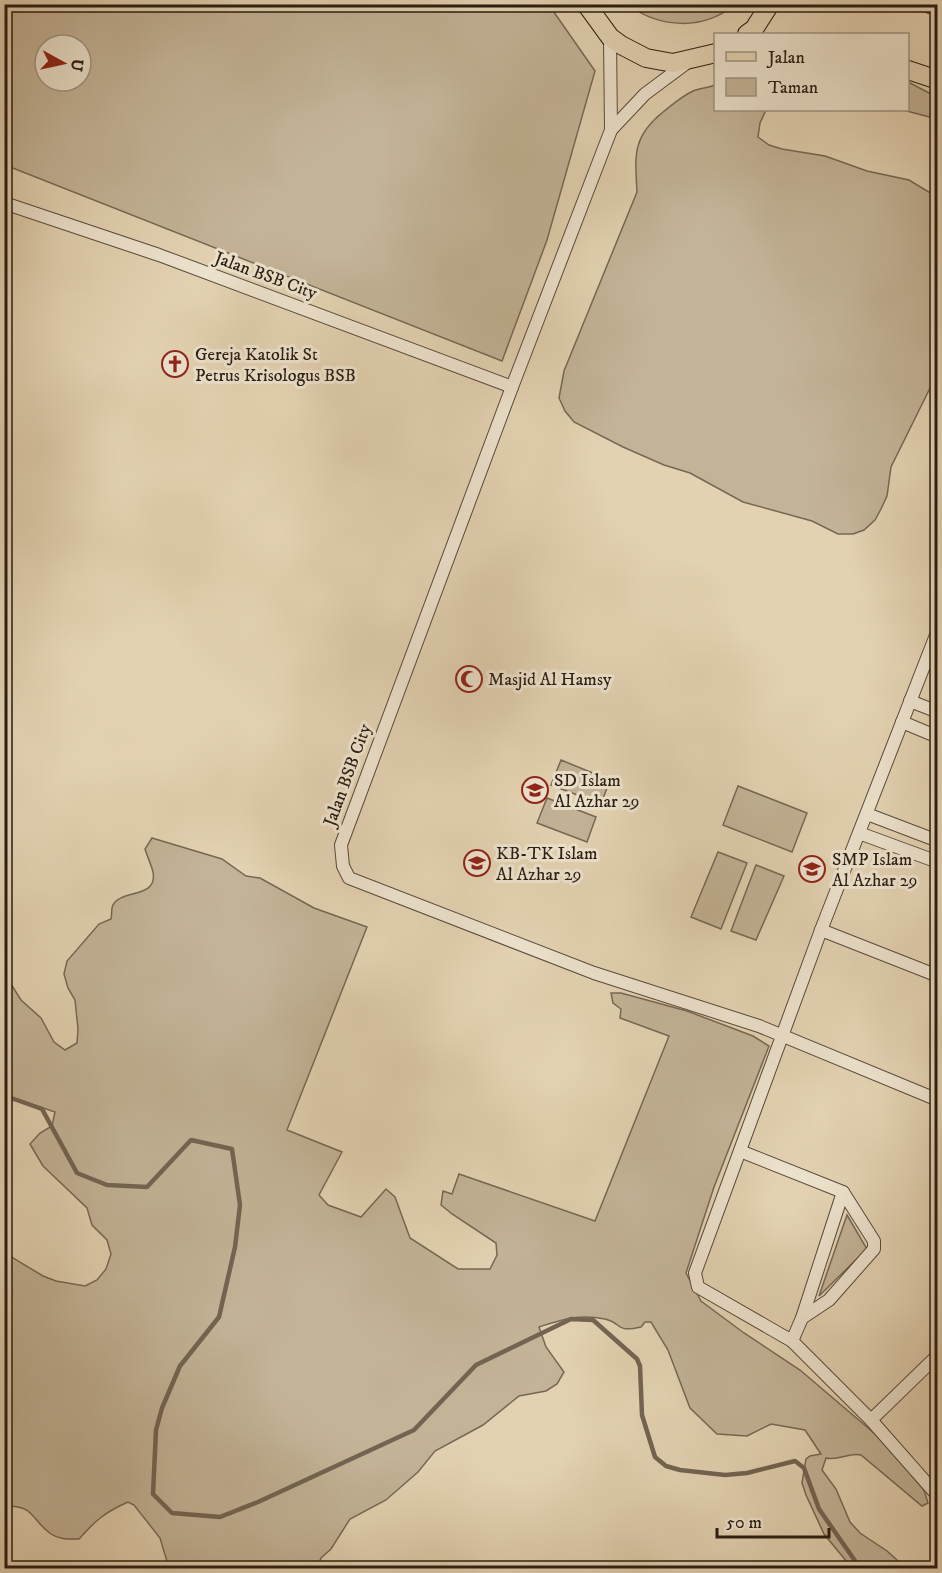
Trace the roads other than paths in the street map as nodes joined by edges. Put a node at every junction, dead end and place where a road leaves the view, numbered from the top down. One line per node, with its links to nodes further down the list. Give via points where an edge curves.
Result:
1 (586, 4): 6 (main road)
2 (770, 4): 5 (main road)
3 (930, 4): 4 (main road)
4 (938, 7)
5 (748, 33)
6 (609, 37): 8 (main road, via 646,58 674,63); 11 (street, Jalan BSB City)
7 (714, 54): 8 (main road)
8 (691, 60): 11 (street, Jalan BSB City, via 645,94)
9 (909, 70): 10 (main road)
10 (938, 80)
11 (611, 130): 13 (street, Jalan BSB City)
12 (4, 203): 13 (street, Jalan BSB City, via 190,266)
13 (512, 387): 25 (street, Jalan BSB City, via 341,845 343,866 349,878 594,973)
14 (938, 630): 15 (street)
15 (910, 701): 16 (street); 17 (street)
16 (938, 712)
17 (902, 722): 18 (street); 19 (street)
18 (938, 737)
19 (867, 814): 20 (street); 21 (street)
20 (859, 833): 22 (street); 23 (street)
21 (938, 842)
22 (938, 862)
23 (821, 930): 24 (street); 25 (street)
24 (938, 976)
25 (782, 1036): 26 (street, Jalan BSB City); 27 (street)
26 (938, 1100)
27 (740, 1151): 28 (street); 30 (street, via 695,1279 698,1287)
28 (843, 1192): 29 (street); 29 (street, via 874,1241 874,1250 829,1300)
29 (802, 1318): 30 (street)
30 (792, 1341): 32 (street)
31 (938, 1355): 32 (street)
32 (871, 1420): 33 (street)
33 (938, 1496)

